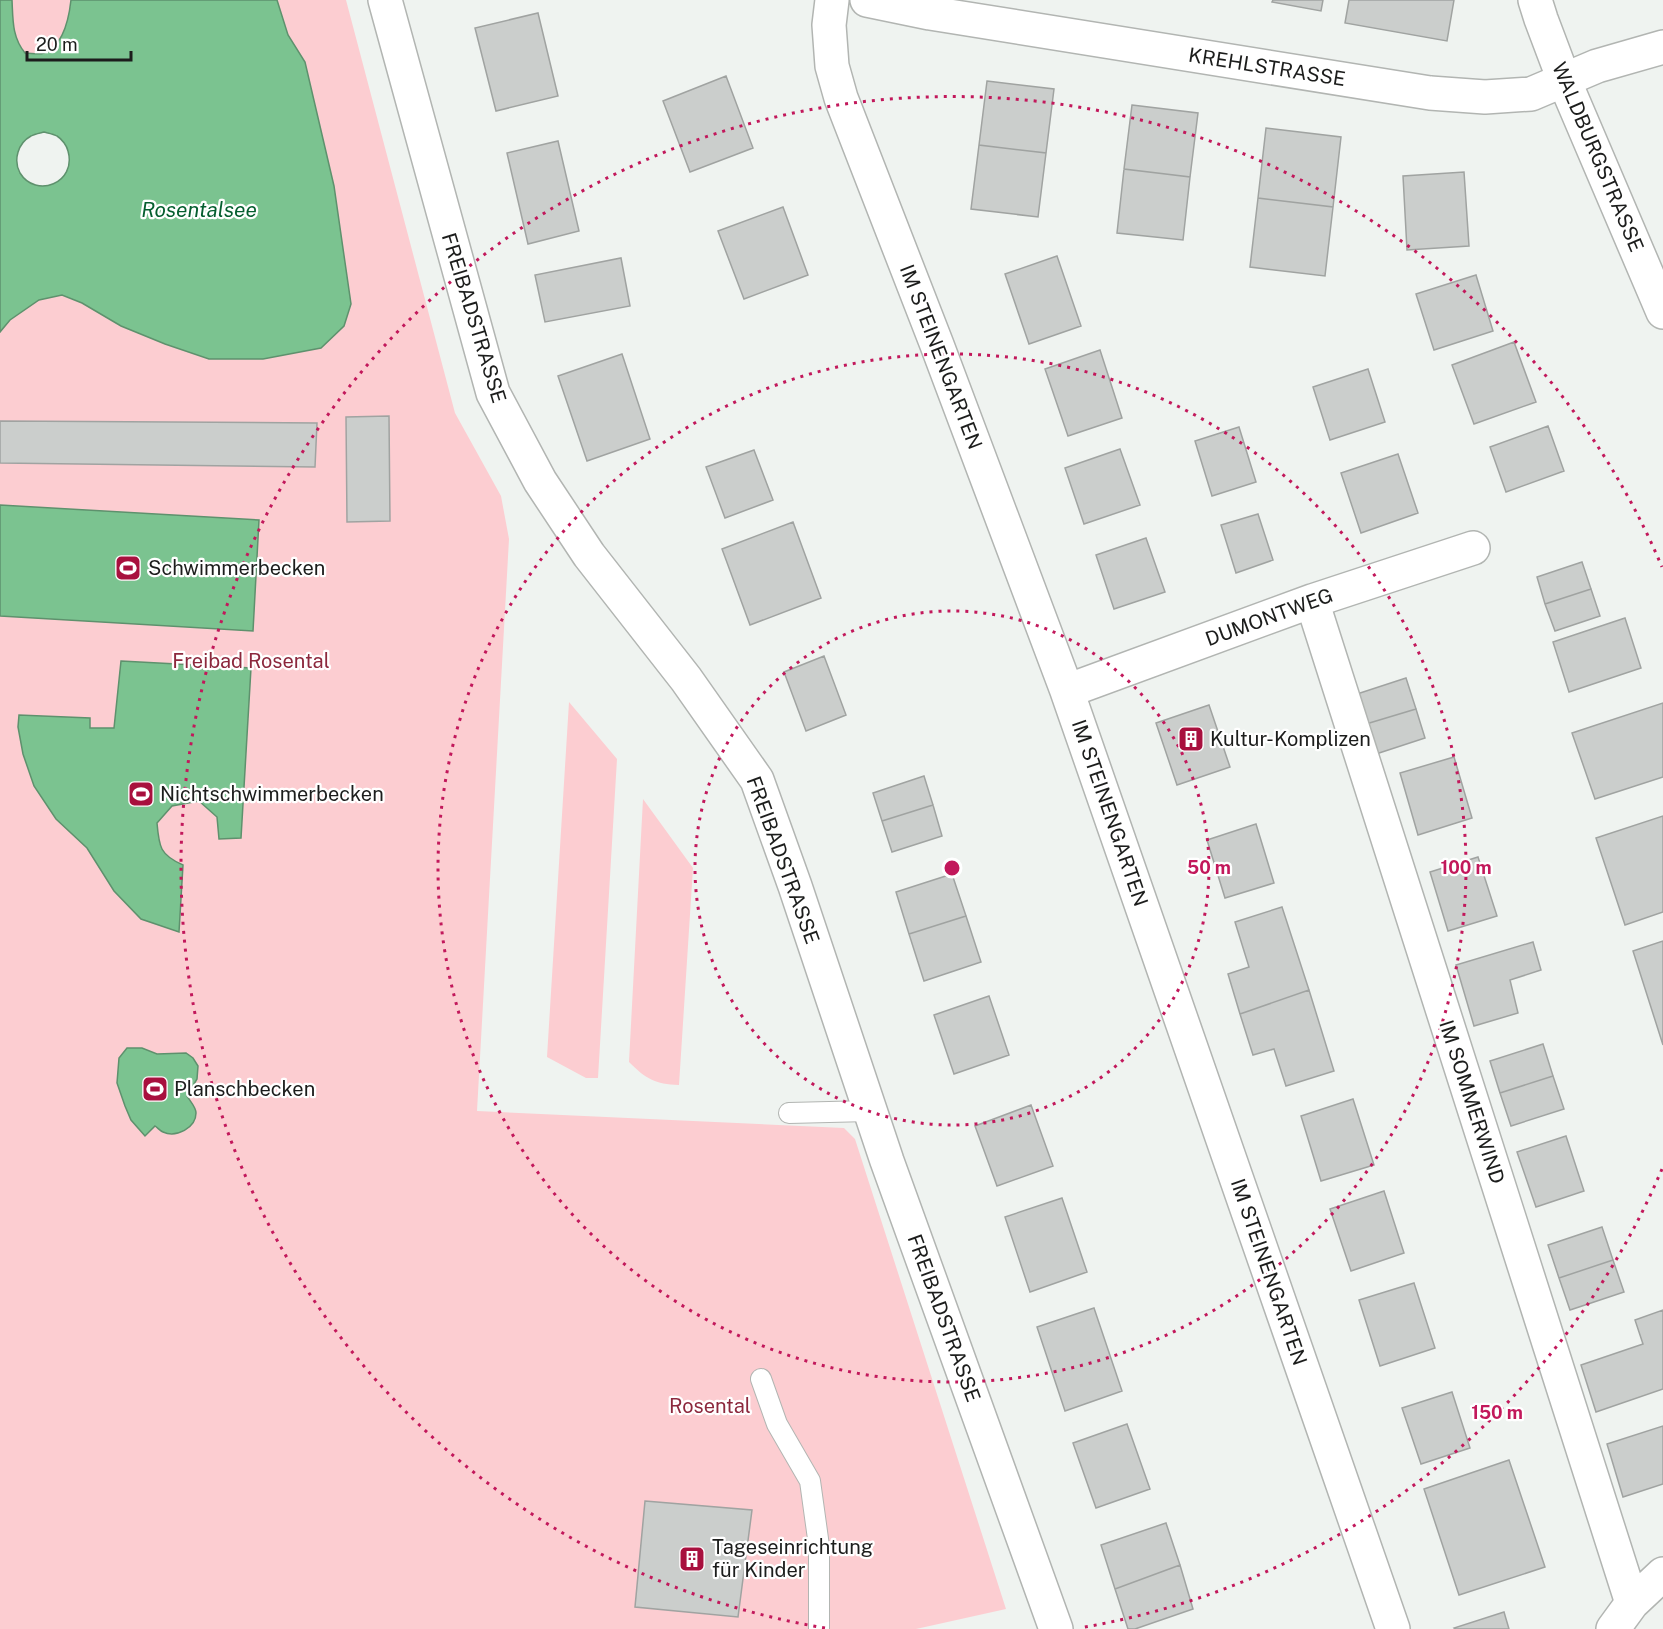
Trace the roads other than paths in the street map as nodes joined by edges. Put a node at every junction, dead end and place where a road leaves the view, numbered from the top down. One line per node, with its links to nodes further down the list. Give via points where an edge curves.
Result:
1 (385, 0): 11 (street, FREIBADSTRASSE, via 493,393 540,481 589,555 686,679 757,780)
2 (832, 0): 10 (street, IM STEINENGARTEN, via 831,66 841,98)
3 (867, 0): 6 (street, KREHLSTRASSE, via 1431,93 1485,97 1531,94)
4 (1535, 0): 6 (street, WALDBURGSTRASSE)
5 (1663, 47): 6 (street, KREHLSTRASSE)
6 (1564, 80): 7 (street, WALDBURGSTRASSE)
7 (1663, 312)
8 (1473, 548): 9 (street, DUMONTWEG)
9 (1312, 601): 10 (street, DUMONTWEG); 15 (street, IM SOMMERWIND)
10 (1067, 690): 18 (street, IM STEINENGARTEN)
11 (869, 1111): 12 (lane); 16 (street, FREIBADSTRASSE)
12 (789, 1113)
13 (761, 1379): 17 (lane, via 777,1424 810,1481 819,1546)
14 (1663, 1574): 15 (street)
15 (1632, 1602): 19 (street)
16 (1048, 1628)
17 (819, 1629)
18 (1393, 1629)
19 (1613, 1629)

